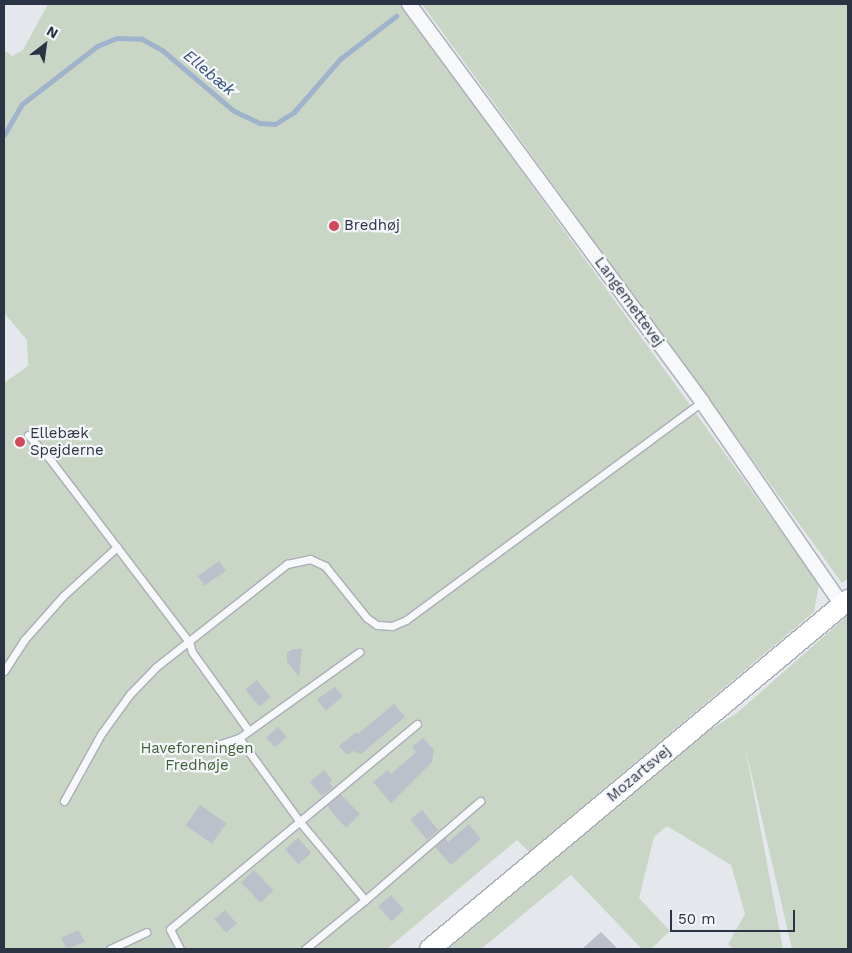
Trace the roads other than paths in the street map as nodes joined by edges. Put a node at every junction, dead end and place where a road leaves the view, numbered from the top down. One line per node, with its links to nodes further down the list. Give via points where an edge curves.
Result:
1 (409, 4): 2 (street, Langemettevej)
2 (702, 402): 5 (street, Langemettevej); 6 (lane, via 406,620 392,626 377,625 367,618 325,566 310,559 287,564)
3 (28, 435): 4 (lane)
4 (117, 548): 6 (lane); 8 (lane, via 63,596 24,640)
5 (845, 602): 21 (street, Mozartsvej)
6 (189, 642): 10 (lane, via 192,652); 14 (lane, via 156,667 130,694 100,734)
7 (359, 652): 10 (lane)
8 (4, 671)
9 (417, 724): 15 (lane)
10 (249, 731): 11 (lane)
11 (239, 738): 12 (lane); 15 (lane)
12 (214, 746)
13 (480, 800): 16 (lane)
14 (64, 802)
15 (300, 822): 16 (lane); 19 (lane, via 170,929)
16 (365, 900): 20 (lane)
17 (146, 932): 18 (lane)
18 (110, 949)
19 (180, 949)
20 (305, 949)
21 (430, 949)

